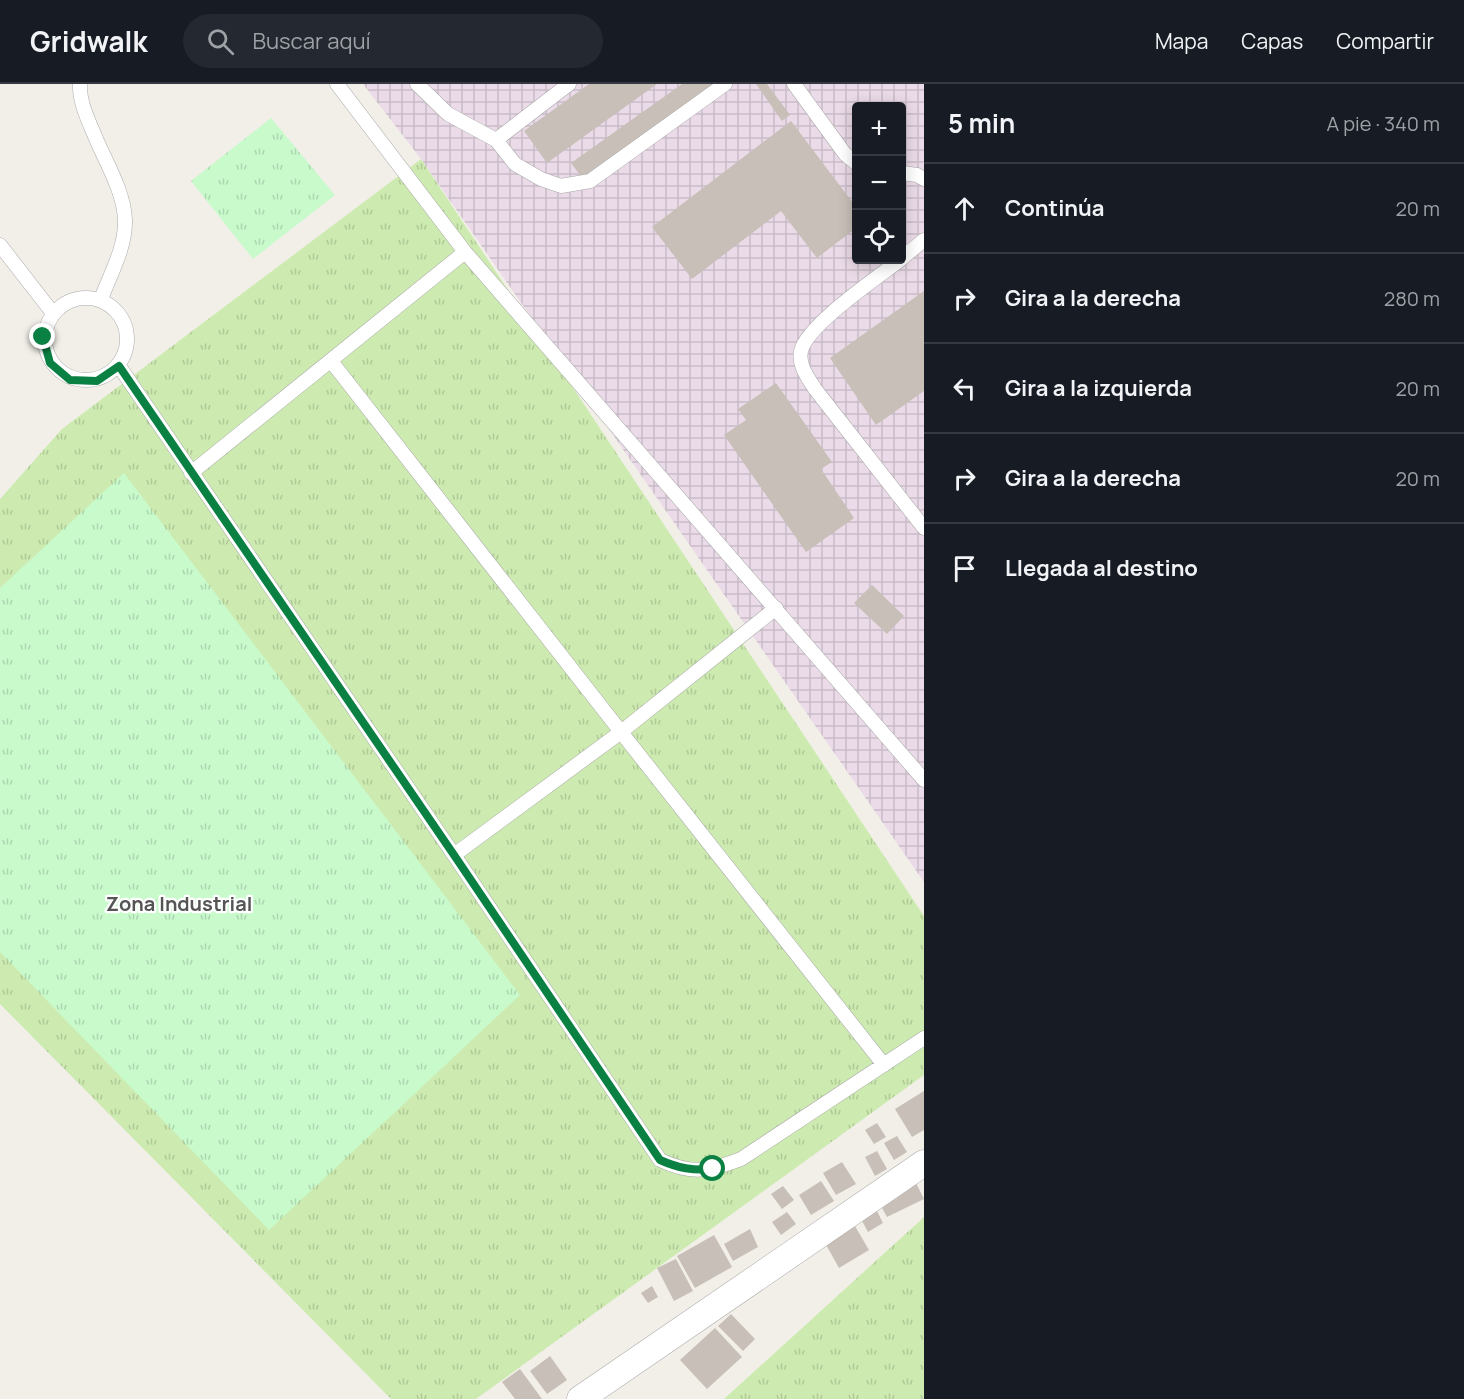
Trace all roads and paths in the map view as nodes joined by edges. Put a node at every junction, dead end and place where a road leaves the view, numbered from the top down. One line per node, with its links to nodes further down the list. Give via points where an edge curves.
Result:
1 (80, 84): 16 (lane, via 91,128 119,190 125,220 121,246)
2 (336, 84): 13 (lane)
3 (417, 84): 7 (lane, via 448,114)
4 (569, 84): 7 (lane)
5 (725, 84): 7 (lane, via 590,181 561,186 541,179 515,164)
6 (794, 84): 8 (lane)
7 (496, 140)
8 (852, 160)
9 (906, 174): 10 (lane)
10 (924, 179)
11 (924, 240): 14 (lane)
12 (0, 245): 17 (lane)
13 (465, 252): 18 (lane); 22 (lane)
14 (906, 255)
15 (895, 264): 21 (lane, via 818,325 801,350 801,365 815,389)
16 (101, 299): 17 (lane, via 74,298); 19 (lane, via 122,316 129,342)
17 (52, 312): 19 (lane, via 43,337 50,363 70,380 97,381)
18 (331, 361): 20 (lane); 23 (lane)
19 (119, 366): 20 (lane)
20 (191, 474): 25 (lane)
21 (924, 528)
22 (776, 608): 23 (lane); 24 (lane)
23 (621, 732): 25 (lane); 27 (lane)
24 (924, 780)
25 (454, 855): 27 (lane, via 660,1160 697,1171 741,1159)
26 (924, 1038): 27 (lane)
27 (884, 1065)
28 (924, 1163): 29 (street)
29 (580, 1399)

